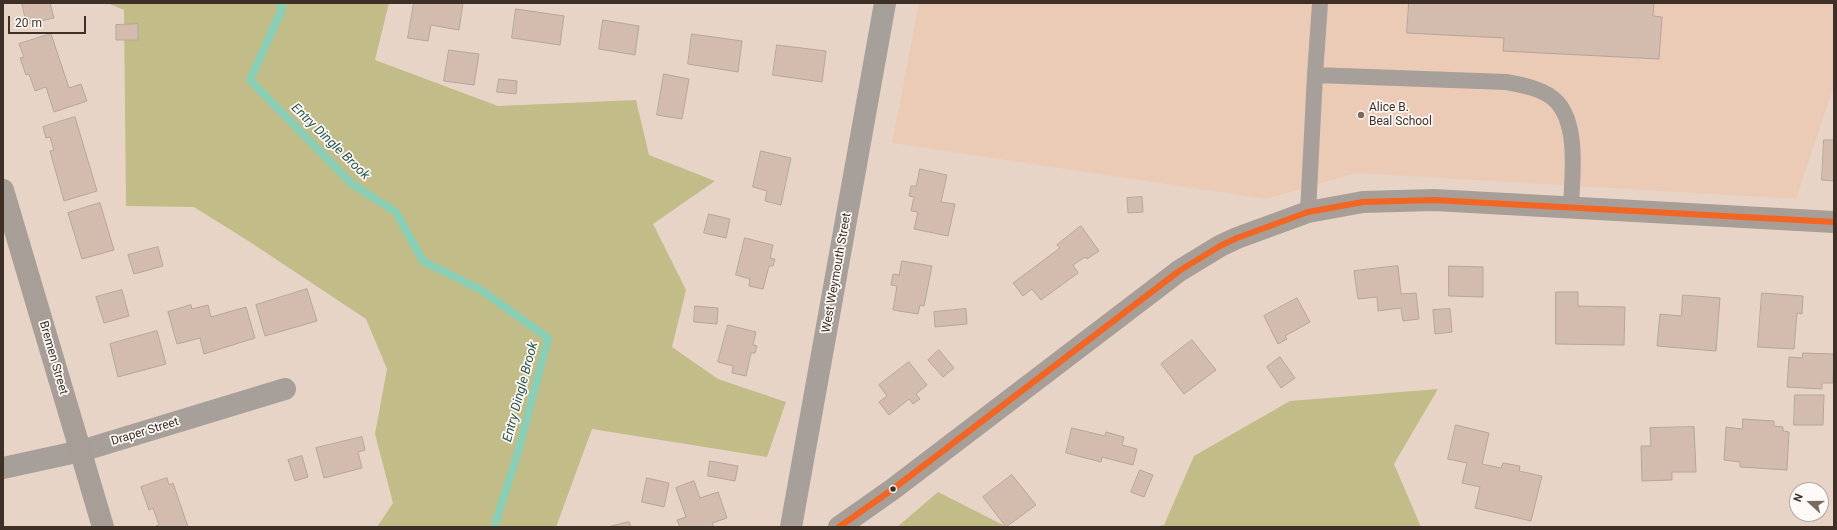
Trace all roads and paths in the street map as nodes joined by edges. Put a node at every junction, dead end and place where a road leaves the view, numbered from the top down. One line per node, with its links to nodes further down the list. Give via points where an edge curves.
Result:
1 (1320, 3): 3 (lane)
2 (884, 11): 12 (street, West Weymouth Street)
3 (1315, 75): 5 (lane, via 1506,82 1527,86 1543,93 1557,102 1568,123 1573,149); 6 (lane)
4 (3, 190): 9 (main road, Bremen Street)
5 (1571, 207): 6 (main road, via 1387,200 1345,204); 7 (main road)
6 (1308, 212): 13 (main road, via 1220,246 1179,271)
7 (1834, 222)
8 (285, 389): 9 (street, Draper Street)
9 (81, 451): 10 (street, Draper Street); 11 (main road, Bremen Street)
10 (3, 468)
11 (103, 527)
12 (791, 527)
13 (840, 527)

